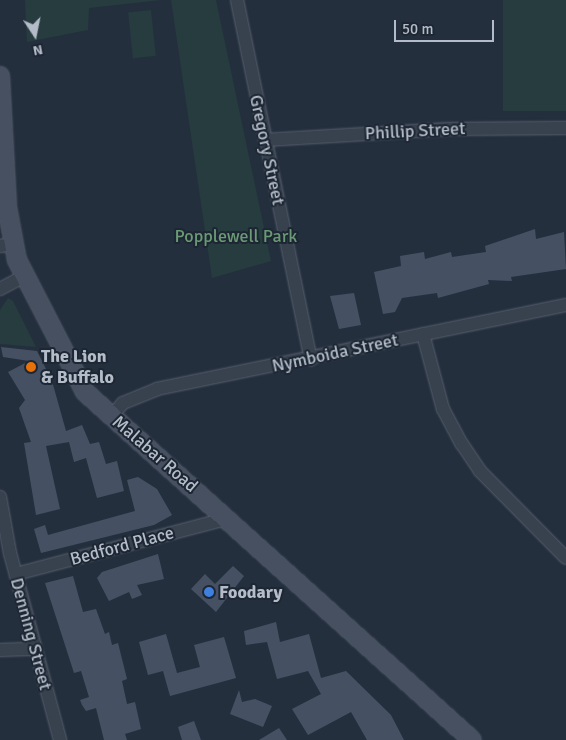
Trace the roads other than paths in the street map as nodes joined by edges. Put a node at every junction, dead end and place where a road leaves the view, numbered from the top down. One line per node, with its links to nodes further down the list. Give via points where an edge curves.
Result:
1 (237, 0): 4 (street, Gregory Street)
2 (0, 76): 5 (main road, Malabar Road)
3 (566, 128): 4 (street, Phillip Street, via 449,128)
4 (265, 140): 10 (street, Gregory Street)
5 (6, 245): 6 (main road, Malabar Road)
6 (23, 277): 7 (street); 11 (main road, Malabar Road, via 72,371)
7 (0, 289)
8 (566, 305): 9 (street, Nymboida Street)
9 (422, 334): 10 (street, Nymboida Street); 14 (street, via 442,409 462,444 480,471)
10 (311, 359): 11 (street, Nymboida Street, via 157,389 123,404)
11 (112, 416): 13 (main road, Malabar Road)
12 (0, 497): 15 (street, Denning Street)
13 (229, 518): 15 (street, Bedford Place); 19 (main road, Malabar Road)
14 (566, 558)
15 (16, 574): 16 (street, Denning Street)
16 (35, 649): 17 (street); 18 (street, Denning Street)
17 (0, 650)
18 (60, 740)
19 (472, 740)

